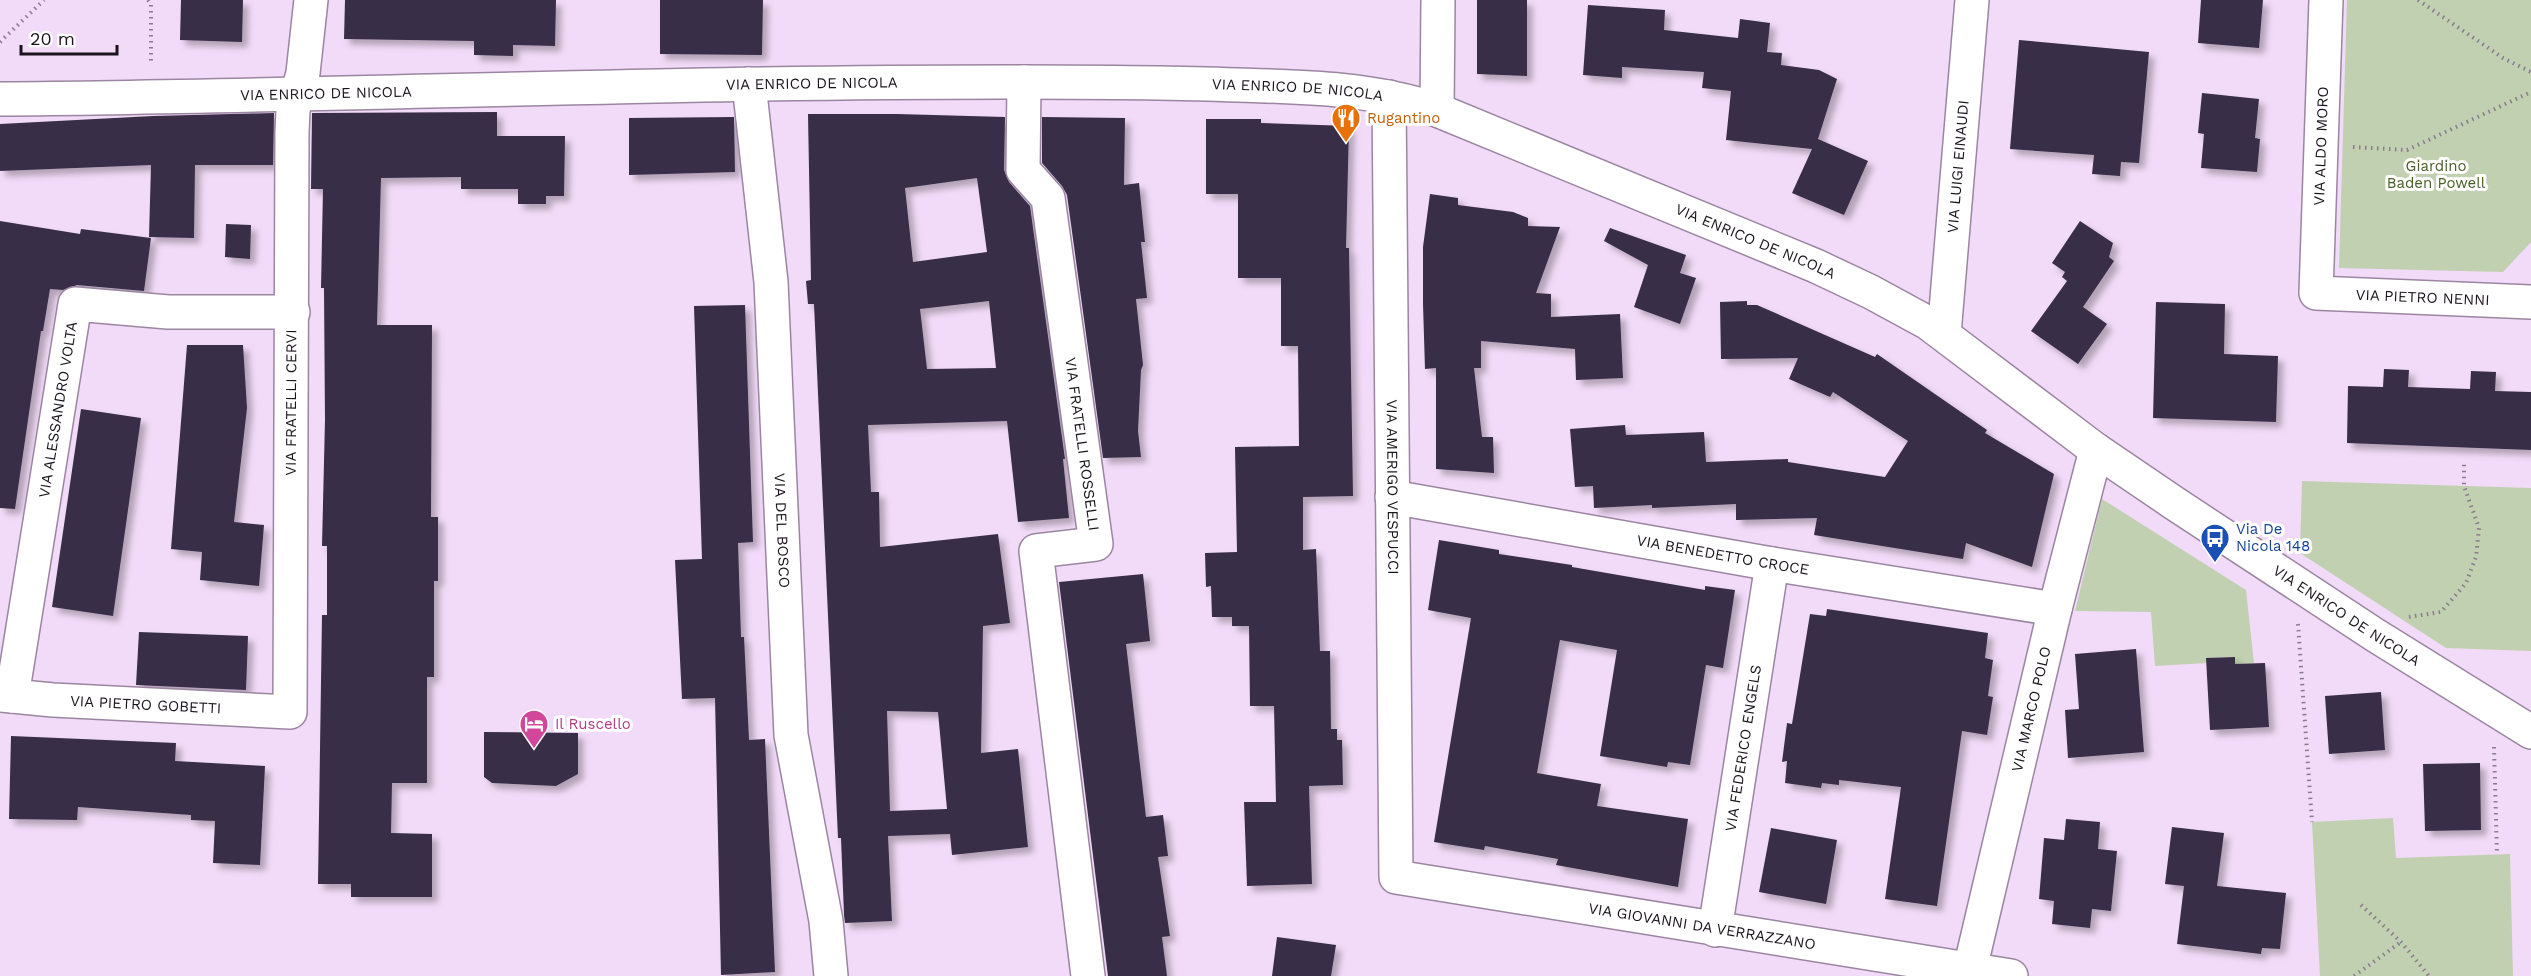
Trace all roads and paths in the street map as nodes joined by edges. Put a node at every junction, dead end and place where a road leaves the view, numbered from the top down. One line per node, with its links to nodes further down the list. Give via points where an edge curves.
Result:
1 (44, 0): 8 (path)
2 (148, 0): 14 (path)
3 (311, 0): 13 (street, VIA FRATELLI CERVI)
4 (1438, 0): 17 (street)
5 (1972, 0): 22 (street, VIA LUIGI EINAUDI)
6 (2326, 0): 19 (street, VIA ALDO MORO)
7 (2418, 0): 9 (path)
8 (0, 42)
9 (2531, 72)
10 (1024, 82): 11 (street, VIA ENRICO DE NICOLA); 15 (street, VIA ENRICO DE NICOLA, via 1300,87); 42 (street, VIA FRATELLI ROSSELLI, via 1023,170 1048,198 1096,544 1036,550)
11 (749, 84): 13 (street, VIA ENRICO DE NICOLA); 41 (street, VIA DEL BOSCO, via 771,282 791,735 826,921)
12 (2531, 92): 18 (path, via 2407,150)
13 (297, 94): 14 (street, VIA ENRICO DE NICOLA); 21 (street, VIA FRATELLI CERVI, via 292,132)
14 (151, 97): 16 (street, VIA ENRICO DE NICOLA)
15 (1389, 97): 17 (street, VIA ENRICO DE NICOLA); 25 (street, VIA AMERIGO VESPUCCI)
16 (0, 99)
17 (1437, 110): 22 (street, VIA ENRICO DE NICOLA, via 1816,266)
18 (2342, 147)
19 (2316, 293): 20 (street, VIA PIETRO NENNI)
20 (2531, 302)
21 (293, 312): 30 (street, VIA ALESSANDRO VOLTA, via 168,312 75,304); 32 (street, VIA FRATELLI CERVI)
22 (1944, 334): 23 (street, VIA ENRICO DE NICOLA)
23 (2096, 450): 27 (street, VIA ENRICO DE NICOLA); 28 (street, VIA MARCO POLO)
24 (2464, 464): 29 (path, via 2464,486 2479,528 2476,557 2466,583 2441,612)
25 (1392, 498): 26 (street, VIA BENEDETTO CROCE); 36 (street, VIA AMERIGO VESPUCCI)
26 (1772, 564): 28 (street, VIA BENEDETTO CROCE); 38 (street, VIA FEDERICO ENGELS)
27 (2295, 581): 31 (street, VIA ENRICO DE NICOLA); 34 (path)
28 (2055, 609): 40 (street, VIA MARCO POLO)
29 (2400, 618)
30 (6, 696): 32 (street, VIA PIETRO GOBETTI)
31 (2492, 708): 33 (street, VIA ENRICO DE NICOLA); 35 (path)
32 (290, 712)
33 (2531, 732)
34 (2312, 822)
35 (2497, 854)
36 (1396, 877): 38 (street, VIA GIOVANNI DA VERRAZZANO)
37 (2361, 905): 39 (path)
38 (1715, 930): 40 (street, VIA GIOVANNI DA VERRAZZANO)
39 (2401, 942): 44 (path); 45 (path)
40 (1970, 969): 43 (street, VIA GIOVANNI DA VERRAZZANO)
41 (831, 976)
42 (1088, 976)
43 (2011, 976)
44 (2354, 976)
45 (2429, 976)

